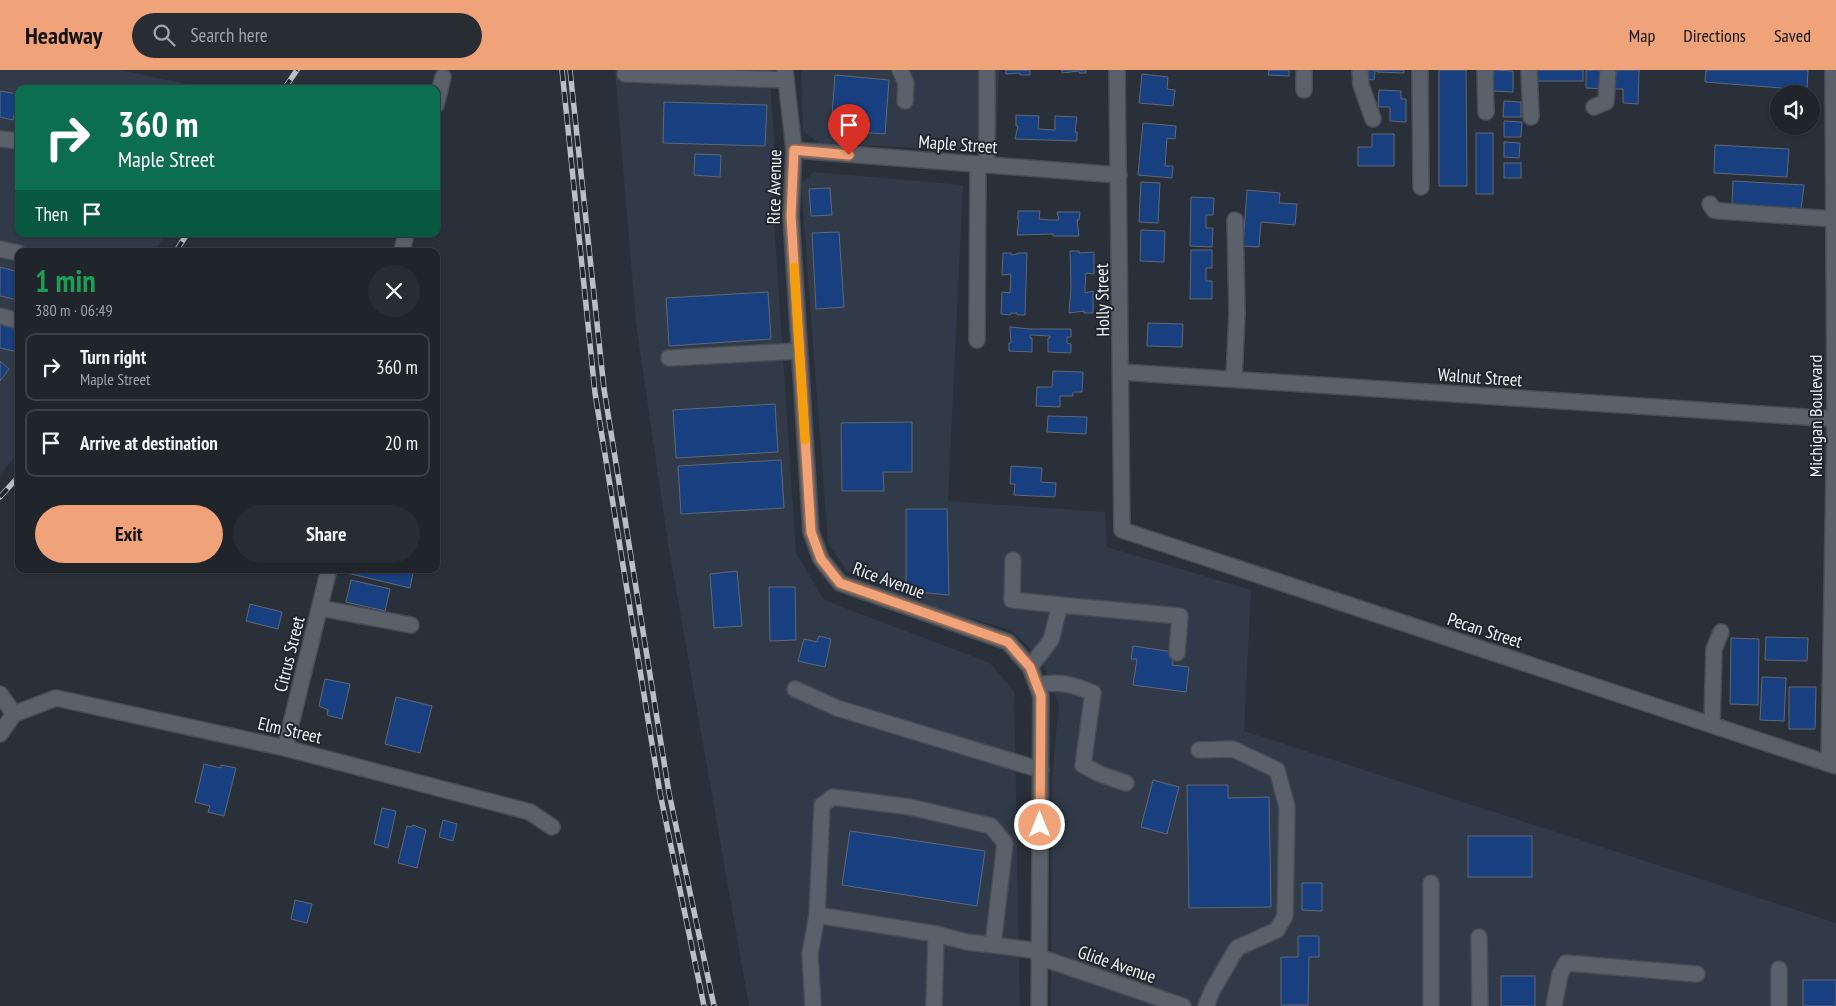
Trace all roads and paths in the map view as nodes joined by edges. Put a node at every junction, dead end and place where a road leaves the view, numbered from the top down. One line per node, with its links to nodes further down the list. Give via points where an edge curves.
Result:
1 (900, 70): 17 (street, via 906,83)
2 (987, 70): 25 (street)
3 (1118, 70): 26 (street, Holly Street)
4 (1304, 70): 16 (street)
5 (1360, 70): 21 (street, via 1360,85)
6 (1420, 70): 27 (street)
7 (1485, 70): 19 (street)
8 (1529, 70): 20 (street)
9 (1608, 70): 18 (street, via 1606,102)
10 (1833, 70): 29 (street, Michigan Boulevard)
11 (625, 74): 12 (street)
12 (752, 74): 13 (street)
13 (786, 75): 24 (street, Rice Avenue)
14 (443, 77): 15 (street)
15 (440, 89)
16 (1304, 90)
17 (905, 101)
18 (1594, 107)
19 (1486, 112)
20 (1531, 118)
21 (1373, 119)
22 (0, 139): 23 (street)
23 (15, 141)
24 (794, 150): 25 (street, Maple Street); 36 (street, Rice Avenue, via 791,216)
25 (982, 165): 26 (street, Maple Street); 35 (street)
26 (1119, 175): 38 (street, Holly Street)
27 (1421, 187)
28 (1710, 204): 29 (street, via 1714,210 1720,211)
29 (1834, 219): 40 (street, Michigan Boulevard)
30 (1235, 220): 39 (street, via 1237,313)
31 (0, 249): 32 (street)
32 (15, 253)
33 (0, 316): 34 (street)
34 (15, 320)
35 (977, 340)
36 (800, 351): 37 (street); 49 (street, Rice Avenue, via 811,532 821,559 840,583 1008,642)
37 (669, 358)
38 (1121, 372): 39 (street, Walnut Street); 41 (street, Holly Street)
39 (1234, 379): 40 (street, Walnut Street)
40 (1835, 419): 58 (street, Michigan Boulevard)
41 (1122, 530): 54 (street, Pecan Street)
42 (1013, 560): 44 (street, via 1012,600)
43 (328, 573): 45 (street, Citrus Street)
44 (1060, 605): 48 (street, via 1180,616); 49 (street, via 1051,640)
45 (320, 608): 46 (street); 56 (street, Citrus Street)
46 (411, 625)
47 (1721, 632): 54 (street, via 1714,649)
48 (1177, 653)
49 (1030, 667): 50 (street, Rice Avenue)
50 (1037, 685): 59 (street, Rice Avenue, via 1041,696); 60 (street, via 1072,684 1093,693 1083,765)
51 (795, 689): 59 (street, via 837,708)
52 (0, 694): 53 (street)
53 (14, 714): 55 (street); 56 (street, Elm Street, via 56,698)
54 (1712, 725): 58 (street, Pecan Street)
55 (0, 734)
56 (285, 748): 61 (street, Elm Street, via 530,812)
57 (1199, 750): 74 (street, via 1233,749 1277,770 1286,807 1285,916 1277,930 1237,948)
58 (1832, 764)
59 (1040, 770): 67 (street, Rice Avenue)
60 (1126, 782)
61 (552, 827)
62 (1431, 883): 75 (street)
63 (817, 915): 64 (street, Glide Avenue); 66 (street, via 822,805 833,796 910,807 991,826 1005,844); 70 (street, via 810,954)
64 (936, 934): 66 (street, Glide Avenue); 71 (street)
65 (1479, 937): 76 (street)
66 (993, 945): 67 (street, Glide Avenue)
67 (1039, 954): 72 (street, Rice Avenue); 73 (street, Glide Avenue)
68 (1779, 968): 78 (street)
69 (1696, 974): 77 (street, via 1566,964 1560,974)
70 (812, 1006)
71 (934, 1006)
72 (1039, 1006)
73 (1183, 1006)
74 (1206, 1006)
75 (1431, 1006)
76 (1480, 1006)
77 (1554, 1006)
78 (1779, 1006)

